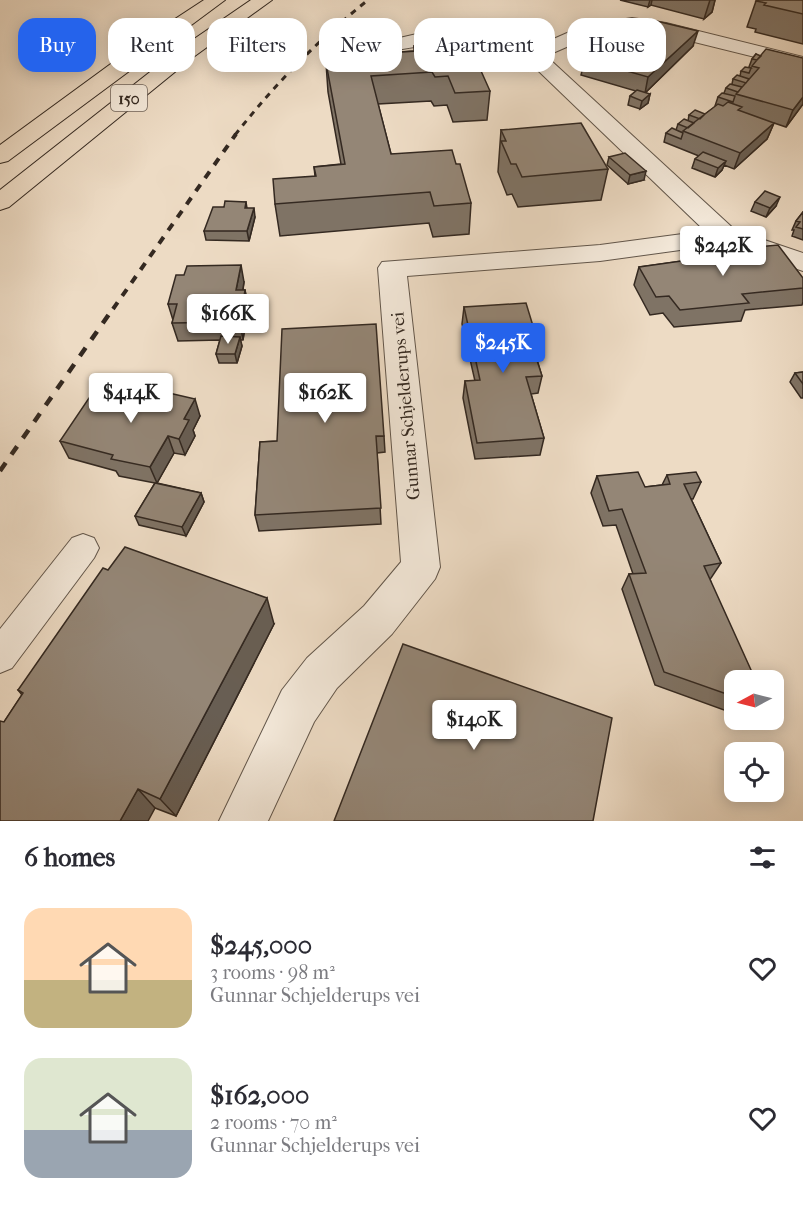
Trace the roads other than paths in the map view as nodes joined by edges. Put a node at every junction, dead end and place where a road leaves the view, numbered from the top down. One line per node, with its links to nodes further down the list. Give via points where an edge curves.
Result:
1 (192, 0): 4 (highway, 150)
2 (216, 0): 5 (highway, 150)
3 (263, 0): 13 (highway, 150, via 186,54)
4 (176, 18)
5 (189, 18)
6 (414, 41): 11 (street, Gunnar Schjelderups vei, via 372,50)
7 (555, 45): 8 (street, via 590,30 632,24)
8 (803, 63)
9 (113, 72): 12 (highway, 150)
10 (550, 72): 14 (street, Gunnar Schjelderups vei)
11 (351, 77)
12 (0, 156)
13 (0, 201)
14 (726, 236): 15 (street, Gunnar Schjelderups vei); 18 (street, Gunnar Schjelderups vei, via 600,253 392,268 421,567 378,620 322,673 298,706)
15 (803, 262)
16 (83, 548): 17 (lane)
17 (0, 656)
18 (243, 821)

